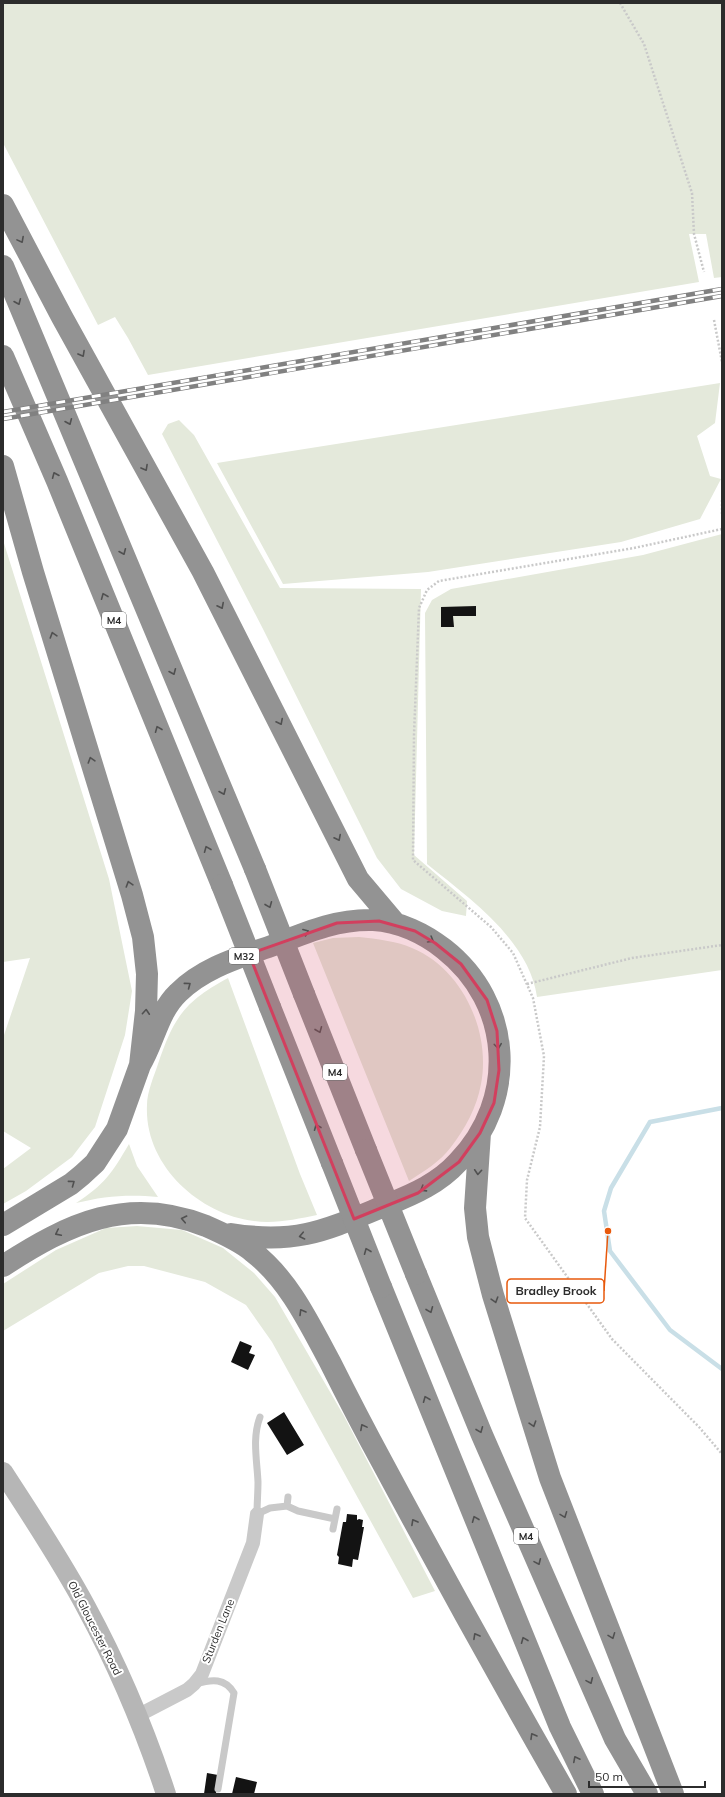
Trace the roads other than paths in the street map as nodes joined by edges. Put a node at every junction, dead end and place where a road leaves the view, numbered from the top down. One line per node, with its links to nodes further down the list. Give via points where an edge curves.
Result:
1 (3, 205): 7 (highway, one-way to 7, via 65,324 202,572 358,879)
2 (3, 266): 27 (highway, M4, one-way to 27, bridge, via 255,869 482,1435 612,1732)
3 (3, 356): 26 (highway, M4, one-way to 3, bridge, via 560,1727 381,1287 222,885 57,481)
4 (3, 466): 6 (highway)
5 (3, 483): 6 (highway)
6 (33, 572): 8 (highway, one-way to 6, via 147,974 143,937)
7 (396, 924): 8 (highway, M32, one-way to 7, via 172,999 187,985 217,967 316,928 336,923 374,920); 9 (highway, M32, one-way to 9, via 415,931 462,964 487,1000 497,1031 499,1070 494,1102)
8 (140, 1064): 10 (highway, M32, one-way to 8, via 71,1184 95,1164 117,1129)
9 (480, 1133): 11 (highway, M32, one-way to 11, via 459,1162 418,1193 323,1231 294,1238 260,1239); 28 (highway, one-way to 28, via 475,1208 478,1237 493,1295 550,1478)
10 (3, 1225)
11 (221, 1232): 12 (highway, M32, one-way to 12, via 161,1214 127,1213 92,1219 57,1233); 25 (highway, one-way to 11, via 495,1670 290,1291 253,1252)
12 (3, 1266)
13 (260, 1417): 18 (lane, via 255,1429)
14 (3, 1472): 22 (main road, Old Gloucester Road, via 57,1556 86,1607)
15 (288, 1497): 16 (lane)
16 (287, 1506): 18 (lane, via 270,1508); 19 (lane)
17 (337, 1510): 19 (lane)
18 (257, 1514): 21 (street, Sturden Lane, via 254,1543 202,1674)
19 (335, 1519): 20 (lane)
20 (333, 1529)
21 (194, 1684): 22 (street, Sturden Lane); 23 (lane, via 215,1680 222,1682 234,1694)
22 (137, 1716): 24 (main road, Old Gloucester Road)
23 (218, 1789)
24 (166, 1794)
25 (566, 1794)
26 (593, 1794)
27 (647, 1794)
28 (673, 1794)

